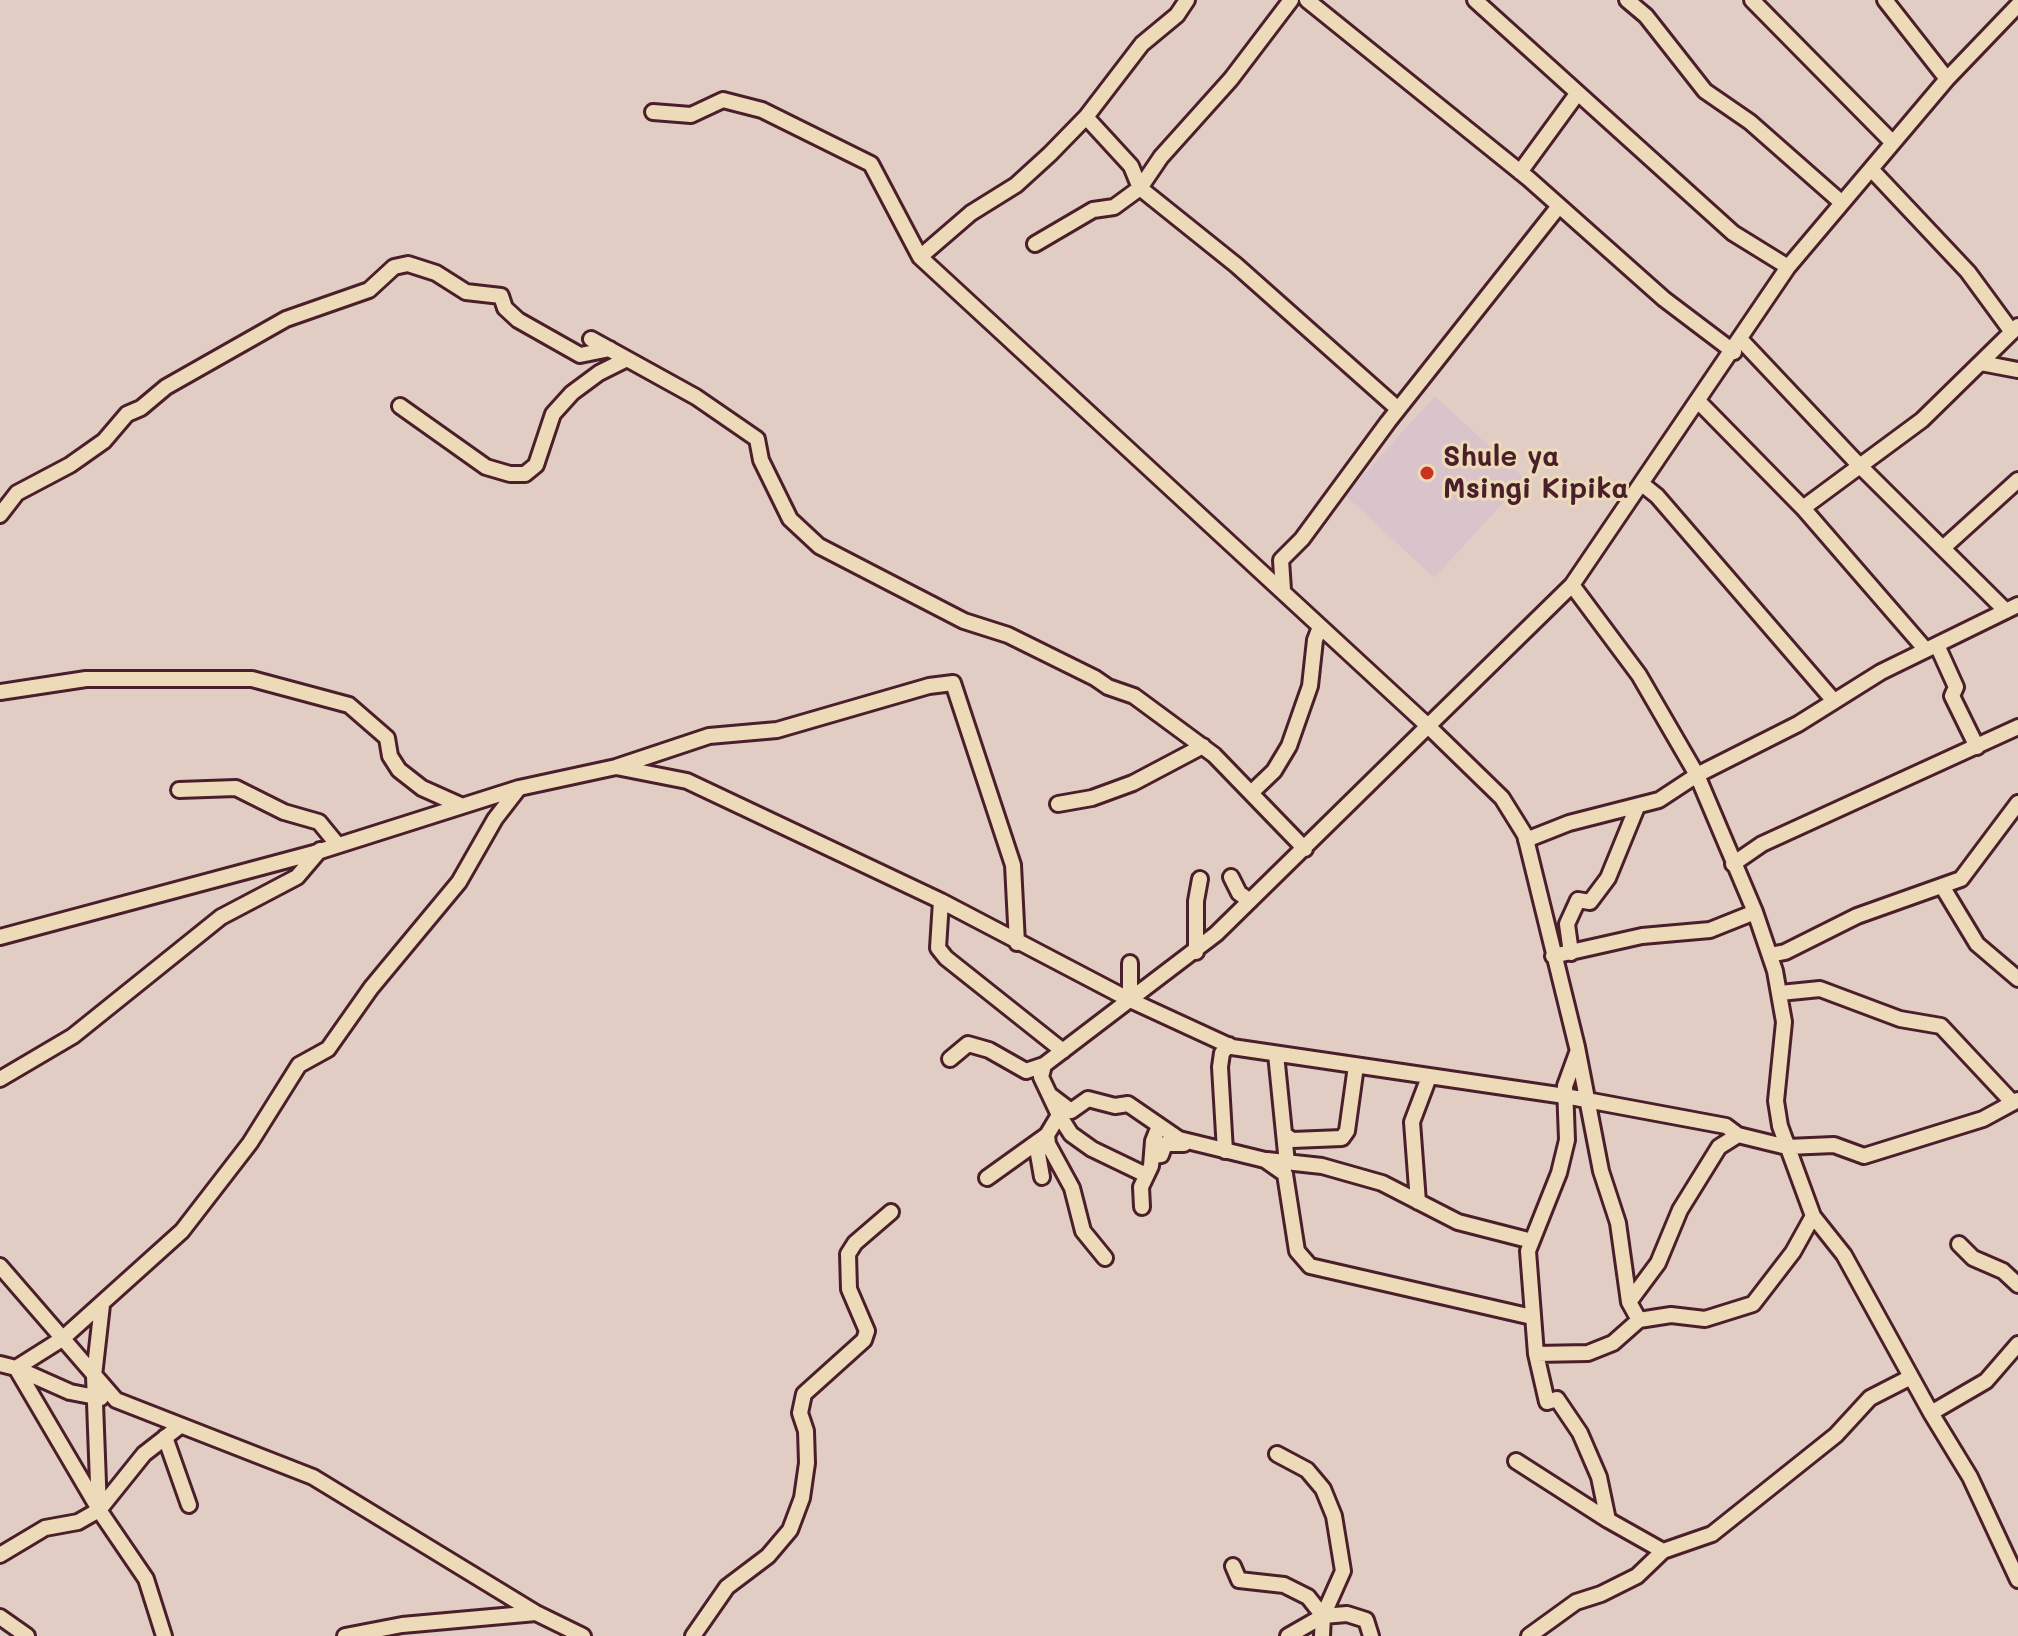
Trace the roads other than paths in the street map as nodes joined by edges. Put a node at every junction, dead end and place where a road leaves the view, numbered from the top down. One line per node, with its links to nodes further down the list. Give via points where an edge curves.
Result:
1 (1187, 0): 12 (street, via 1142,44)
2 (1291, 0): 16 (street)
3 (1307, 0): 15 (street)
4 (1475, 0): 10 (street)
5 (1627, 0): 17 (street, via 1646,16 1705,91 1750,122)
6 (1752, 0): 13 (street)
7 (1885, 0): 9 (street)
8 (2018, 5): 9 (street)
9 (1947, 79): 13 (street)
10 (1577, 94): 15 (street); 21 (street, via 1733,233)
11 (653, 112): 20 (street, via 691,115 723,100 762,110 871,164)
12 (1086, 117): 16 (street, via 1131,166); 20 (street, via 1016,185 971,213)
13 (1893, 143): 14 (street)
14 (1871, 169): 17 (street); 22 (street)
15 (1520, 172): 18 (street)
16 (1140, 188): 19 (street, via 1114,207 1093,210); 31 (street)
17 (1842, 203): 21 (street)
18 (1559, 206): 24 (street, via 1664,299); 31 (street)
19 (1035, 244)
20 (920, 257): 39 (street)
21 (1788, 267): 24 (street)
22 (2015, 329): 27 (street)
23 (591, 339): 25 (street)
24 (1737, 346): 29 (street); 32 (street)
25 (610, 349): 26 (street); 36 (street, via 580,355 518,320 501,296 466,292 436,273 408,264 394,267 369,290 286,319 166,387 127,414 104,441 17,493)
26 (627, 359): 30 (street, via 590,380 553,414 536,465 525,474 486,467); 47 (street, via 757,439 761,460 790,519 819,546 964,621 1008,635 1134,696)
27 (1981, 363): 28 (street); 32 (street, via 1922,420)
28 (2018, 370)
29 (1699, 402): 34 (street); 35 (street)
30 (400, 406)
31 (1398, 409): 39 (street, via 1281,560)
32 (1858, 464): 35 (street); 37 (street)
33 (2018, 480): 37 (street)
34 (1642, 484): 38 (street); 44 (street)
35 (1803, 508): 42 (street)
36 (0, 515)
37 (1943, 548): 40 (street)
38 (1572, 585): 45 (street); 50 (street, via 1639,675)
39 (1283, 590): 41 (street)
40 (2012, 608): 42 (street)
41 (1320, 627): 45 (street); 53 (street, via 1310,686 1289,746 1274,771)
42 (1932, 648): 44 (street); 48 (street, via 1956,687 1952,696)
43 (0, 692): 56 (street, via 86,679 252,679 349,705 387,738 399,770 422,788)
44 (1834, 701): 50 (street)
45 (1428, 726): 58 (street, via 1502,798); 60 (street)
46 (2018, 727): 48 (street)
47 (1203, 746): 53 (street); 55 (street, via 1133,783)
48 (1977, 747): 62 (street, via 1762,844)
49 (616, 767): 51 (street); 66 (street, via 687,781); 70 (street, via 709,736 777,730 953,683 1013,865)
50 (1697, 775): 57 (street, via 1659,800); 62 (street)
51 (519, 788): 56 (street); 115 (street, via 459,882 328,1049 299,1065 250,1143 182,1231)
52 (179, 790): 59 (street, via 236,788 284,812 319,822)
53 (1251, 793): 60 (street)
54 (2018, 803): 65 (street, via 1961,879)
55 (1058, 804)
56 (460, 805): 59 (street)
57 (1637, 807): 58 (street, via 1569,823); 72 (street, via 1608,878 1590,902 1578,900 1567,924)
58 (1526, 840): 74 (street)
59 (337, 844): 61 (street)
60 (1305, 849): 67 (street)
61 (321, 850): 69 (street); 87 (street, via 297,877 221,917 73,1036)
62 (1733, 864): 68 (street)
63 (1231, 877): 67 (street)
64 (1200, 879): 71 (street)
65 (1942, 886): 73 (street); 76 (street, via 1977,944)
66 (941, 901): 70 (street); 81 (street, via 938,948 946,958)
67 (1250, 901): 71 (street)
68 (1755, 912): 72 (street, via 1710,930 1642,936); 73 (street)
69 (0, 937)
70 (1017, 943): 78 (street)
71 (1196, 952): 78 (street)
72 (1571, 953): 74 (street)
73 (1770, 955): 77 (street)
74 (1553, 956): 80 (street)
75 (1130, 963): 78 (street)
76 (2018, 979)
77 (1780, 993): 90 (street, via 1820,989 1900,1019 1941,1026); 97 (street, via 1783,1045 1776,1101)
78 (1130, 1000): 79 (street); 81 (street)
79 (1229, 1045): 82 (street); 98 (street, via 1220,1067)
80 (1577, 1047): 88 (street); 89 (street)
81 (1063, 1051): 84 (street)
82 (1276, 1054): 85 (street); 94 (street)
83 (950, 1059): 84 (street, via 968,1044 1026,1071)
84 (1044, 1065): 91 (street, via 1041,1077)
85 (1356, 1066): 86 (street); 94 (street, via 1342,1138 1292,1140)
86 (1429, 1077): 88 (street); 105 (street, via 1412,1122)
87 (0, 1079)
88 (1565, 1096): 89 (street); 109 (street, via 1567,1140)
89 (1585, 1099): 95 (street, via 1726,1126); 114 (street, via 1618,1223)
90 (2015, 1101): 97 (street, via 1983,1119 1864,1156 1834,1145)
91 (1065, 1113): 92 (street, via 1088,1099 1128,1104); 93 (street); 102 (street, via 1071,1134)
92 (1159, 1126): 96 (street); 99 (street)
93 (1047, 1135): 103 (street, via 1038,1154); 104 (street); 111 (street, via 1072,1188 1083,1231)
94 (1285, 1135): 101 (street)
95 (1738, 1135): 97 (street); 114 (street, via 1719,1147 1680,1210 1658,1263)
96 (1191, 1140): 98 (street); 99 (street, via 1165,1144 1161,1155)
97 (1787, 1147): 108 (street)
98 (1225, 1151): 100 (street)
99 (1153, 1156): 102 (street)
100 (1265, 1160): 101 (street); 116 (street, via 1285,1174 1297,1251 1310,1266)
101 (1287, 1163): 105 (street, via 1322,1166 1382,1183)
102 (1146, 1175): 106 (street)
103 (1042, 1177)
104 (987, 1178)
105 (1418, 1202): 109 (street, via 1458,1222)
106 (1142, 1207)
107 (891, 1212): 146 (street, via 848,1254 849,1289 867,1331 864,1340 804,1394 800,1413 807,1463 790,1530 768,1556 727,1587)
108 (1813, 1216): 117 (street, via 1753,1304 1705,1319 1671,1315); 124 (street, via 1844,1255)
109 (1532, 1241): 116 (street)
110 (1959, 1244): 113 (street)
111 (1105, 1258)
112 (0, 1266): 118 (street)
113 (2018, 1285)
114 (1629, 1302): 117 (street)
115 (102, 1305): 118 (street); 123 (street)
116 (1532, 1317): 120 (street)
117 (1639, 1320): 120 (street, via 1613,1343 1588,1353)
118 (62, 1339): 122 (street); 123 (street)
119 (2018, 1344): 127 (street, via 1986,1381)
120 (1536, 1354): 134 (street, via 1547,1402 1557,1399 1580,1433 1599,1477)
121 (0, 1364): 122 (street)
122 (16, 1368): 125 (street); 133 (street)
123 (94, 1376): 125 (street); 126 (street)
124 (1911, 1377): 127 (street); 135 (street, via 1870,1398 1836,1435 1712,1534)
125 (95, 1397): 126 (street); 133 (street)
126 (116, 1400): 128 (street)
127 (1931, 1413): 138 (street, via 1970,1477)
128 (180, 1426): 129 (street); 139 (street, via 313,1477)
129 (165, 1437): 132 (street); 133 (street, via 144,1454)
130 (1277, 1454): 140 (street, via 1307,1470 1323,1489 1334,1516 1343,1571)
131 (1516, 1461): 134 (street)
132 (189, 1505)
133 (99, 1510): 136 (street, via 78,1522 45,1528); 143 (street, via 146,1579)
134 (1608, 1520): 135 (street)
135 (1663, 1551): 150 (street, via 1637,1576 1576,1602)
136 (1, 1554)
137 (1233, 1566): 140 (street, via 1239,1580 1284,1585 1308,1597)
138 (2018, 1580)
139 (536, 1613): 144 (street, via 402,1625); 145 (street)
140 (1323, 1616): 147 (street); 148 (street); 149 (street, via 1347,1614 1366,1620)
141 (0, 1617): 142 (street)
142 (27, 1636)
143 (164, 1636)
144 (345, 1636)
145 (583, 1636)
146 (693, 1636)
147 (1288, 1636)
148 (1322, 1636)
149 (1371, 1636)
150 (1529, 1636)

